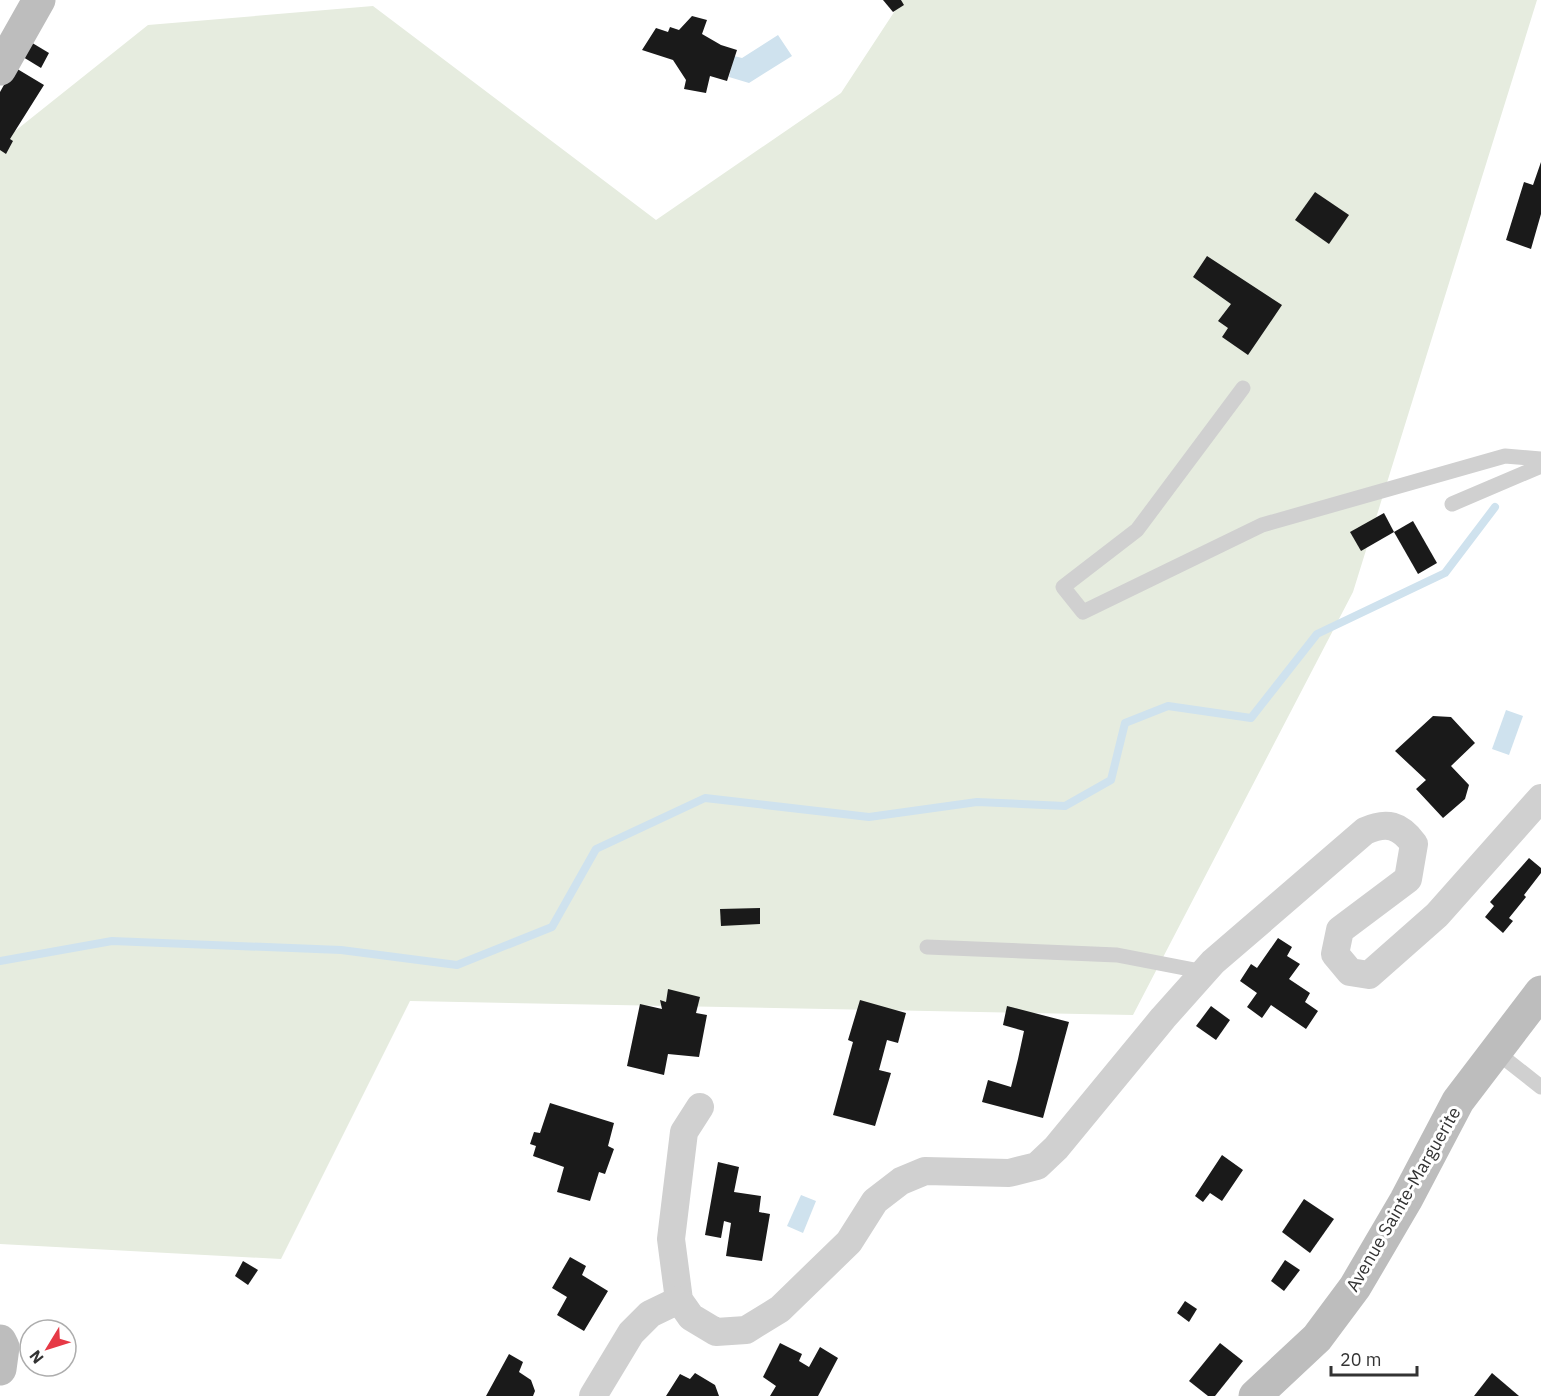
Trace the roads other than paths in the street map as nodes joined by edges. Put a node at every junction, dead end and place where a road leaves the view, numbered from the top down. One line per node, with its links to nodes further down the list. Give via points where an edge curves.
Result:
1 (39, 0): 2 (street)
2 (0, 69)
3 (1243, 388): 4 (lane, via 1137,530 1063,587 1083,612 1262,525 1505,456)
4 (1541, 459)
5 (1541, 466): 6 (lane)
6 (1452, 504)
7 (1541, 798): 9 (street, via 1437,915 1369,975 1350,972 1335,954 1340,930 1408,879 1414,844 1404,830 1380,824 1365,831)
8 (927, 947): 9 (lane, via 1117,955)
9 (1205, 972): 14 (street, via 1036,1167 1009,1173 925,1171 901,1181 875,1201 849,1242 780,1309 746,1330 716,1332 691,1317)
10 (1541, 992): 11 (street, Avenue Sainte-Marguerite)
11 (1494, 1050): 12 (lane); 18 (street, Avenue Sainte-Marguerite, via 1458,1101 1355,1287 1317,1338)
12 (1541, 1087)
13 (700, 1107): 14 (street, via 684,1132 671,1239)
14 (679, 1300): 17 (street, via 650,1314 631,1333)
15 (0, 1341): 16 (street)
16 (0, 1370)
17 (593, 1396)
18 (1255, 1396)

